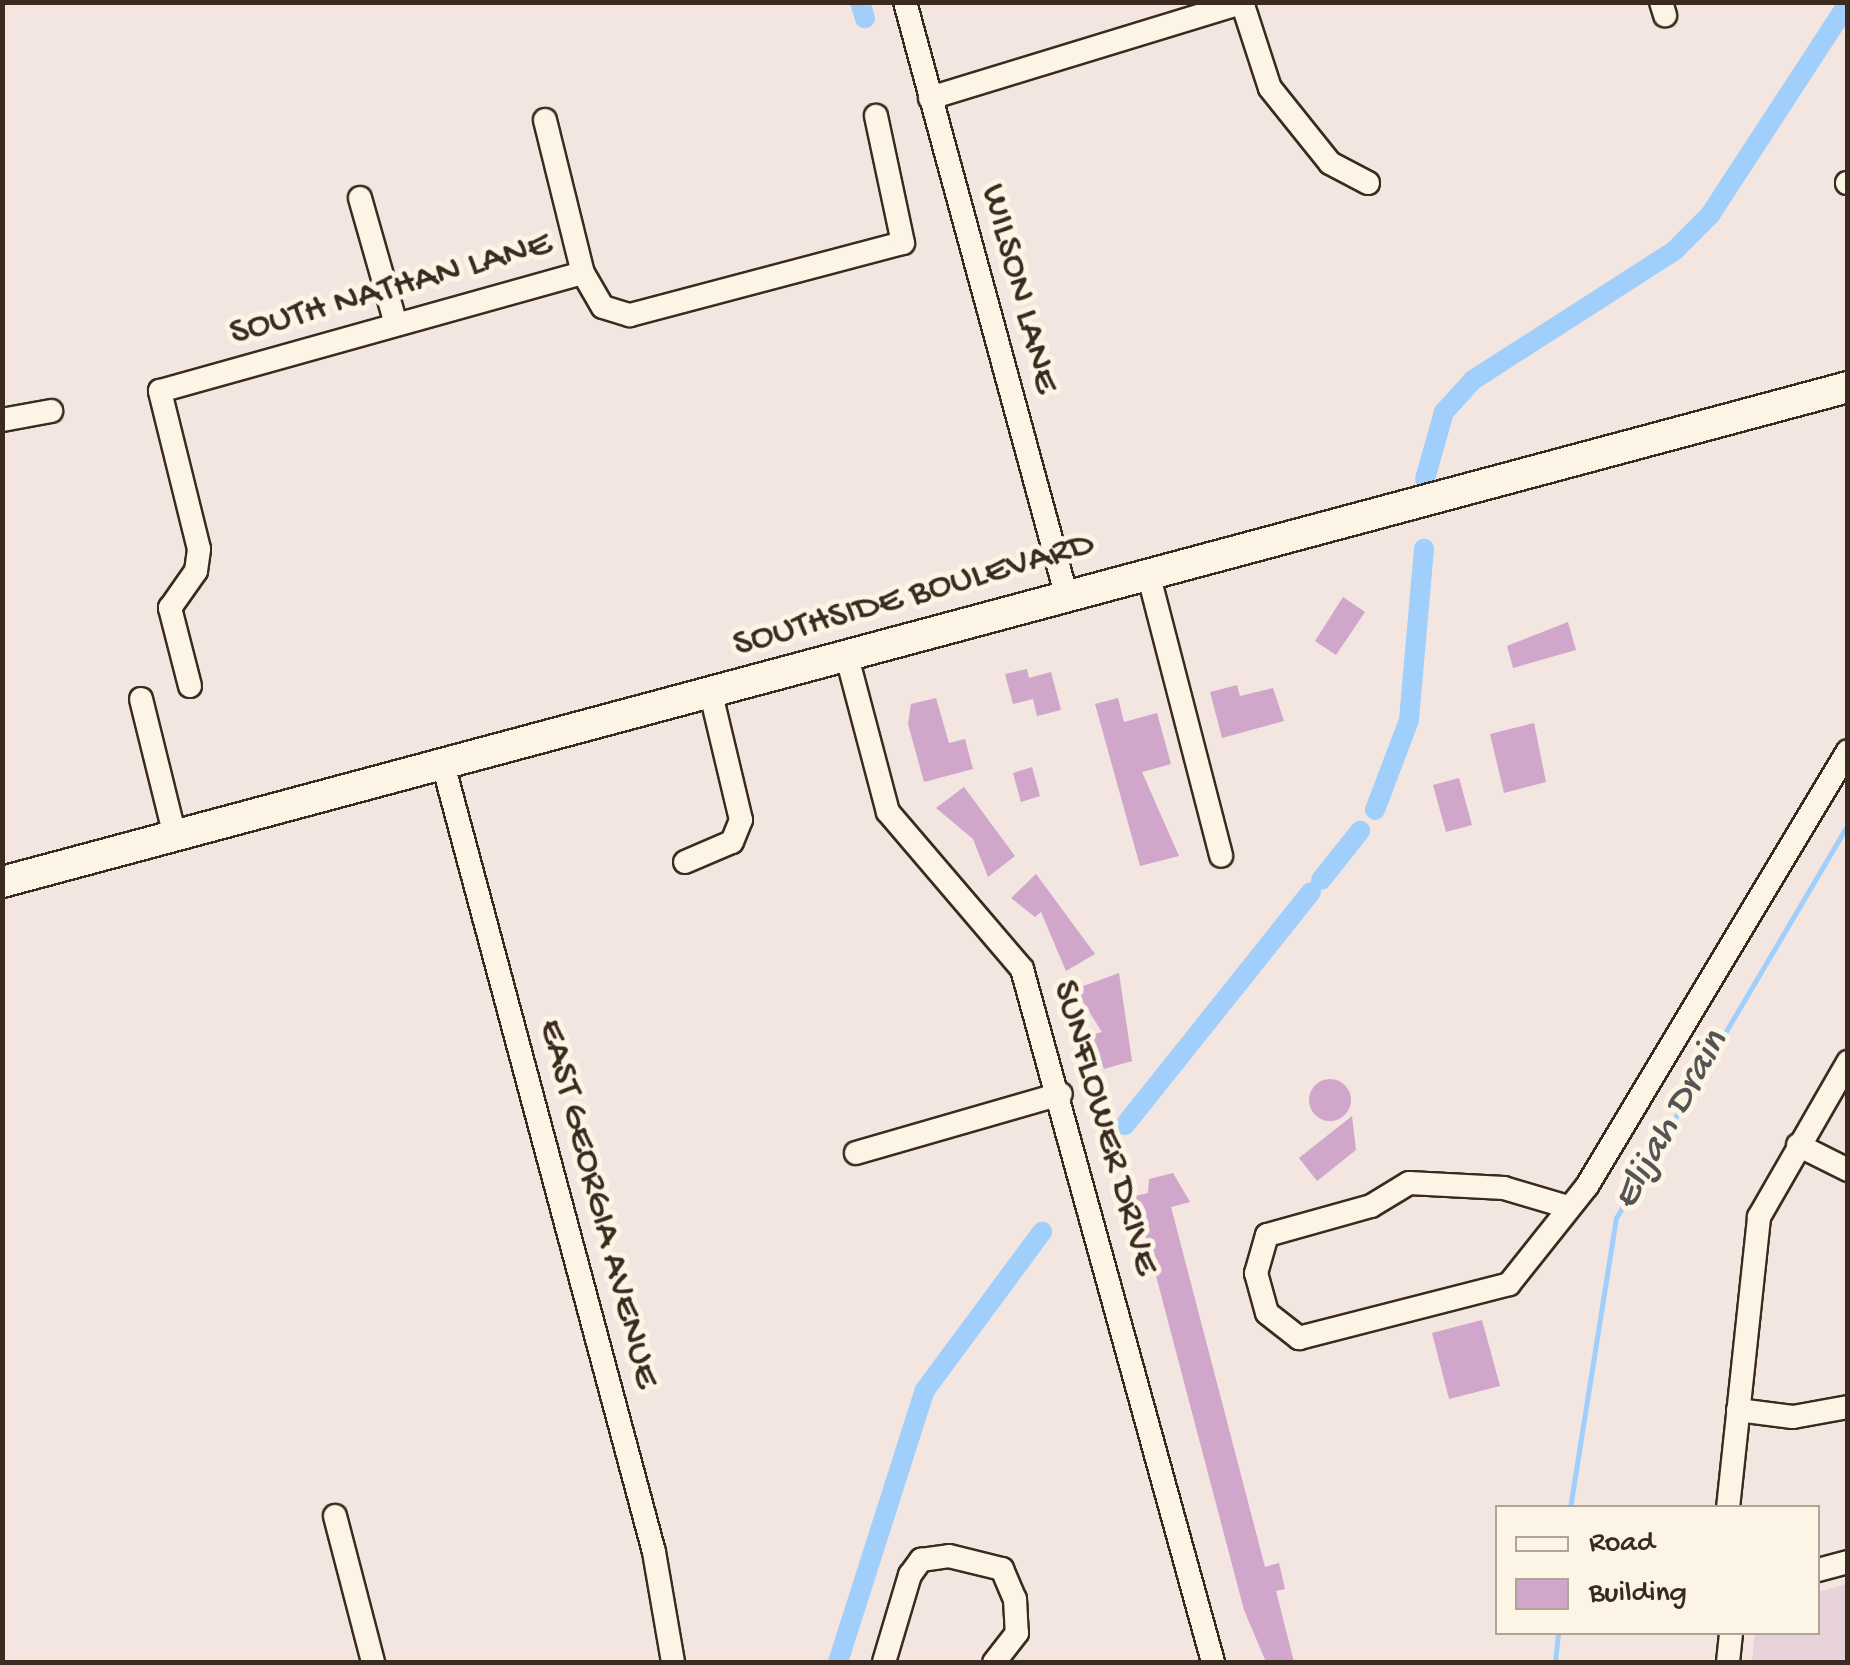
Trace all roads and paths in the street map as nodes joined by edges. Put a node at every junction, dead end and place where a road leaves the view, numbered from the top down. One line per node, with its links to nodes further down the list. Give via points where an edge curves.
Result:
1 (905, 2): 3 (street, WILSON LANE)
2 (1242, 3): 3 (street); 6 (street, via 1270,88 1330,163)
3 (930, 98): 14 (street, WILSON LANE)
4 (876, 116): 8 (street, SOUTH NATHAN LANE, via 903,243 630,315 604,307)
5 (545, 120): 8 (street)
6 (1368, 183)
7 (360, 198): 9 (street)
8 (583, 273): 9 (street, SOUTH NATHAN LANE)
9 (396, 324): 16 (street, SOUTH NATHAN LANE, via 160,392 199,549 196,571 170,608)
10 (1848, 387): 13 (main road, SOUTHSIDE BOULEVARD)
11 (51, 412): 12 (street)
12 (2, 420)
13 (1148, 572): 14 (main road, SOUTHSIDE BOULEVARD); 22 (street)
14 (1066, 594): 15 (main road, SOUTHSIDE BOULEVARD)
15 (846, 656): 17 (main road, SOUTHSIDE BOULEVARD); 26 (street, SUNFLOWER DRIVE, via 888,812 1022,970)
16 (190, 686)
17 (711, 694): 20 (main road, SOUTHSIDE BOULEVARD); 23 (street, via 741,820 732,842)
18 (140, 700): 21 (street)
19 (1848, 751): 30 (street)
20 (443, 764): 21 (main road, SOUTHSIDE BOULEVARD); 39 (street, EAST GEORGIA AVENUE, via 654,1552)
21 (176, 836): 24 (main road, SOUTHSIDE BOULEVARD)
22 (1221, 856)
23 (685, 862)
24 (3, 878)
25 (1848, 1062): 27 (street)
26 (1061, 1094): 28 (street); 42 (street, SUNFLOWER DRIVE)
27 (1798, 1145): 29 (street); 32 (street, via 1759,1216)
28 (856, 1154)
29 (1848, 1170)
30 (1568, 1208): 30 (street, via 1509,1284 1299,1338 1268,1312 1256,1273 1268,1235 1371,1206 1408,1183 1504,1188)
31 (1848, 1406): 32 (street, via 1792,1417)
32 (1738, 1410): 33 (street)
33 (1728, 1505)
34 (334, 1516): 38 (street)
35 (1848, 1562): 36 (street)
36 (1820, 1569)
37 (1731, 1635): 43 (street)
38 (373, 1662)
39 (673, 1662)
40 (884, 1662): 41 (street, via 910,1575 921,1560 950,1556 982,1558 1008,1584 1017,1633)
41 (994, 1662)
42 (1213, 1662)
43 (1728, 1662)

